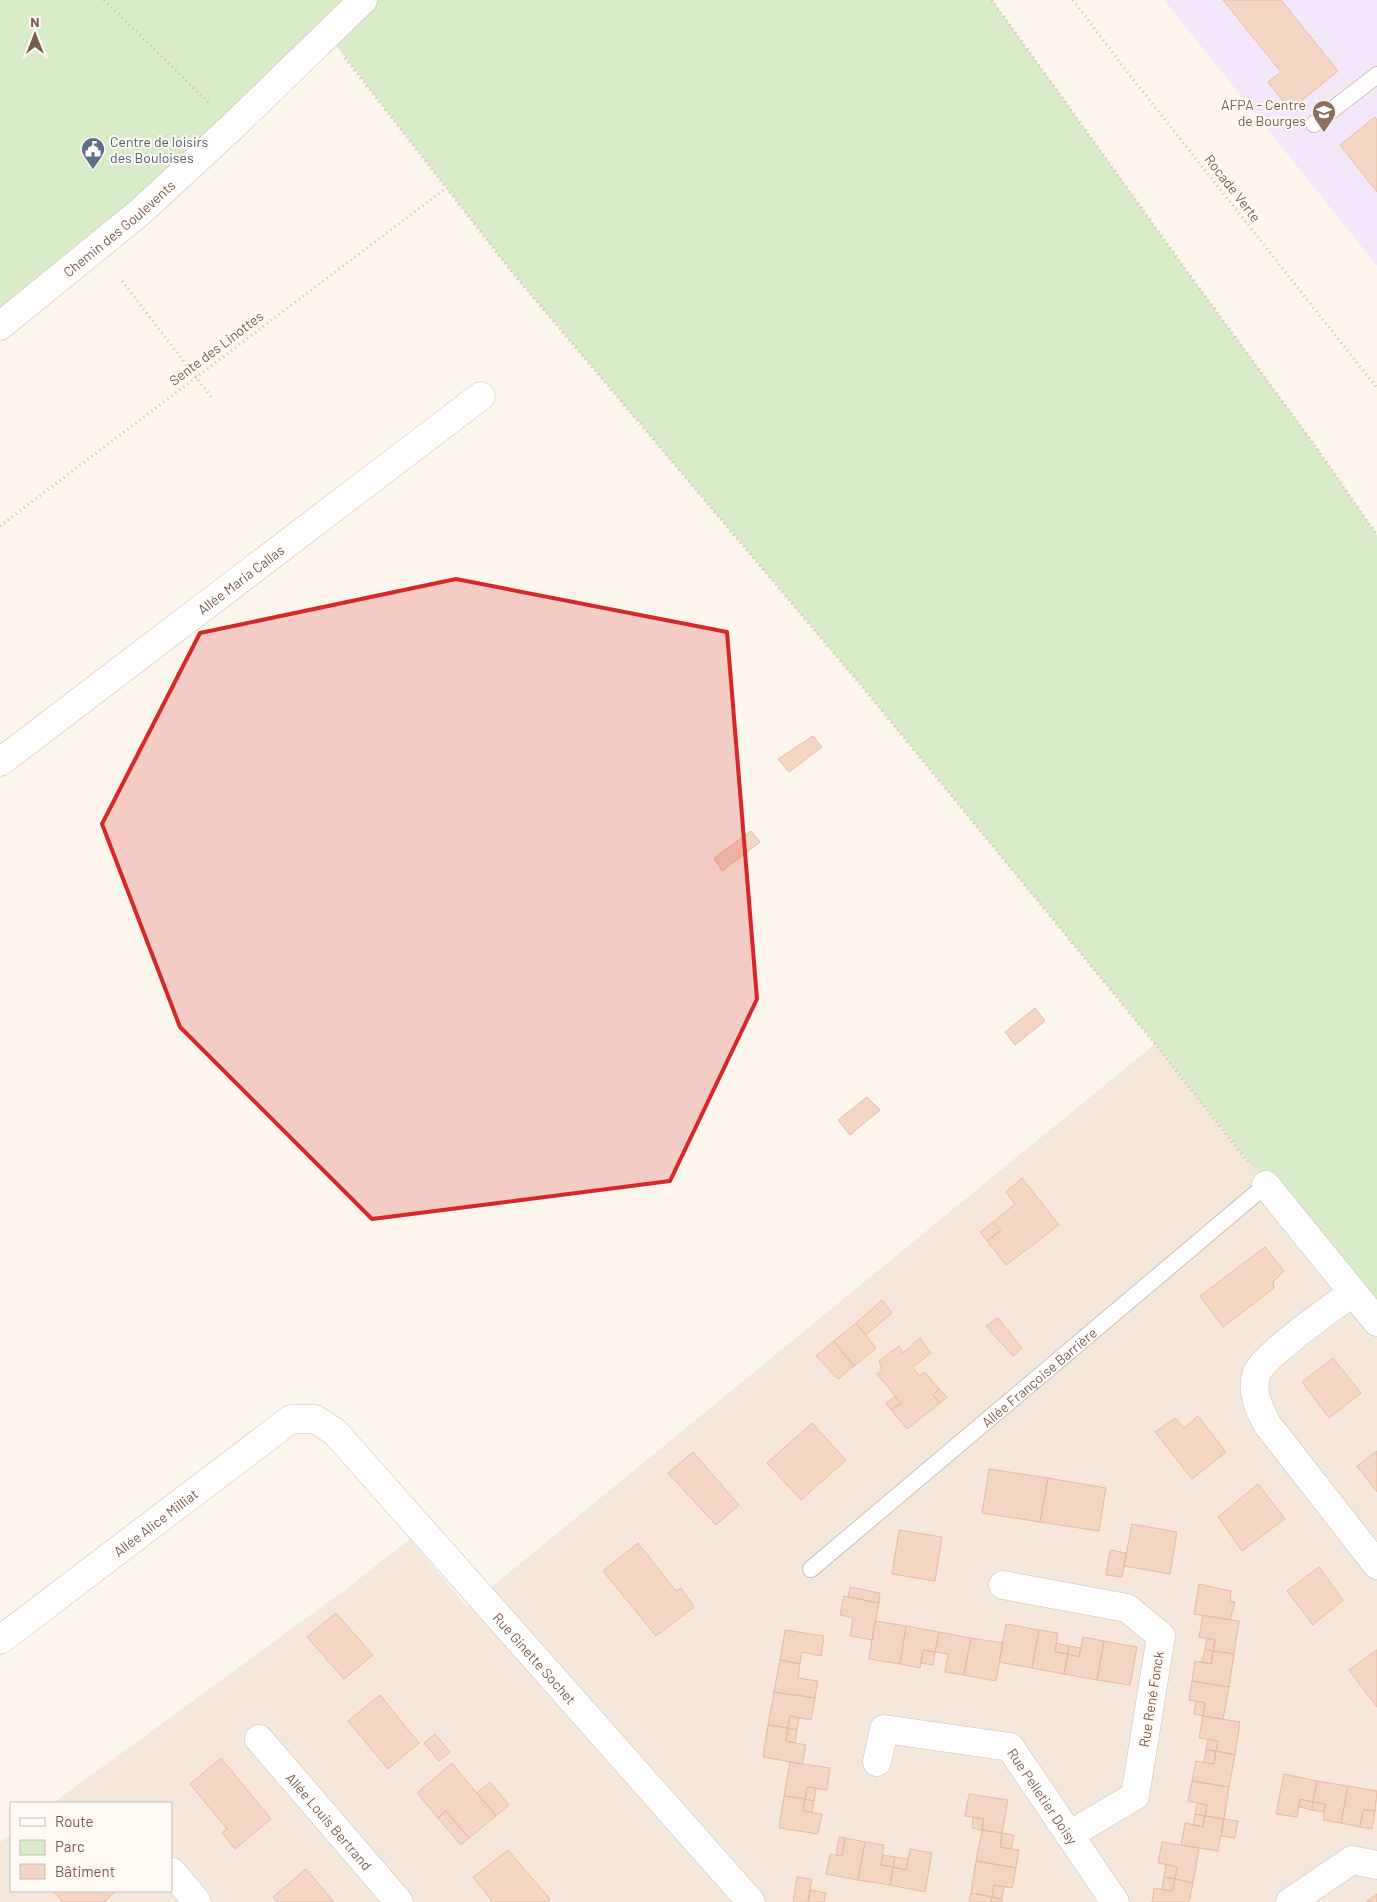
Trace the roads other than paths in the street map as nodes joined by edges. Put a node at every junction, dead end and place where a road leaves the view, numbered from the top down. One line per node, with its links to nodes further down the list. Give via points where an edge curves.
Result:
1 (363, 0): 4 (street, Chemin des Goulevents, via 140,212)
2 (1377, 75): 3 (lane)
3 (1314, 124)
4 (0, 326)
5 (481, 396): 6 (street, Allée Maria Callas)
6 (0, 762)
7 (1266, 1185): 8 (street); 12 (lane, Allée Françoise Barrière)
8 (1352, 1293): 9 (street); 11 (street, via 1273,1354 1257,1371 1254,1383 1267,1424)
9 (1377, 1322)
10 (315, 1419): 14 (street, Allée Alice Milliat, via 291,1419); 22 (street, Rue Ginette Sochet, via 335,1432)
11 (1377, 1565)
12 (811, 1568)
13 (1003, 1585): 17 (street, Rue René Fonck, via 1127,1608 1161,1636 1135,1796)
14 (0, 1640)
15 (259, 1739): 21 (street, Allée Louis Bertrand)
16 (877, 1762): 17 (street, Rue Pelletier Doisy, via 884,1729 1010,1748)
17 (1069, 1835): 23 (street, Rue Pelletier Doisy)
18 (1377, 1865): 24 (street, via 1352,1860)
19 (172, 1872): 20 (street)
20 (197, 1902)
21 (399, 1902)
22 (751, 1902)
23 (1115, 1902)
24 (1290, 1902)

